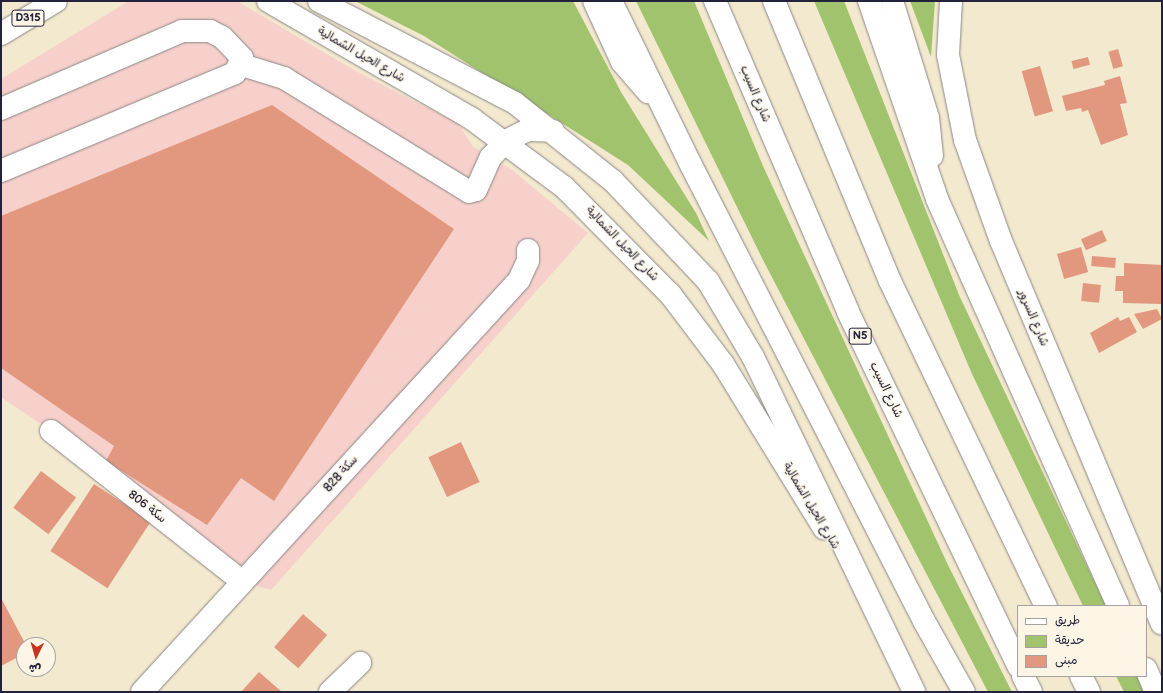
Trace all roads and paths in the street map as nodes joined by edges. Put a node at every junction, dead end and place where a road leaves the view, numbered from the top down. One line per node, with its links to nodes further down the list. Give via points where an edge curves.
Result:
1 (56, 1): 13 (main road, D315)
2 (268, 1): 19 (main road, شارع الحيل الشمالية)
3 (319, 1): 20 (main road, شارع الحيل الشمالية, via 502,96)
4 (594, 1): 18 (main road, via 622,62)
5 (611, 1): 16 (main road)
6 (626, 1): 16 (main road)
7 (715, 1): 33 (main road, شارع السيب / N5, via 848,312)
8 (774, 1): 29 (main road, via 890,281)
9 (858, 1): 14 (main road)
10 (869, 1): 14 (main road)
11 (892, 1): 24 (main road, via 928,118)
12 (951, 1): 31 (main road, شارع السرور, via 948,55 964,140 1001,241)
13 (1, 34)
14 (886, 52): 24 (main road)
15 (242, 65): 17 (main road, via 239,52 222,37 196,28 182,30); 22 (main road, via 284,78 468,192 476,190); 23 (main road, via 235,73)
16 (646, 69): 18 (main road)
17 (1, 109)
18 (664, 111): 40 (main road, via 924,621)
19 (472, 120): 21 (main road, شارع الحيل الشمالية); 22 (main road)
20 (553, 131): 21 (main road, via 528,130); 28 (main road, شارع الحيل الشمالية, via 613,181 708,281 753,357 819,488)
21 (506, 141): 22 (main road); 28 (main road, شارع الحيل الشمالية, via 564,187 670,294 723,364)
22 (486, 166)
23 (1, 171)
24 (937, 199): 30 (main road)
25 (528, 250): 27 (main road, سكة 828, via 528,261 519,280)
26 (51, 431): 27 (main road, سكة 806)
27 (243, 582): 37 (main road, سكة 828)
28 (866, 598): 39 (main road, شارع الحيل الشمالية)
29 (1046, 605)
30 (1118, 605)
31 (1162, 624)
32 (360, 663): 38 (main road)
33 (1017, 664)
34 (1147, 671): 43 (main road)
35 (1024, 677): 41 (main road)
36 (1082, 677): 42 (main road)
37 (142, 692)
38 (330, 692)
39 (914, 692)
40 (964, 692)
41 (1031, 692)
42 (1089, 692)
43 (1156, 692)

